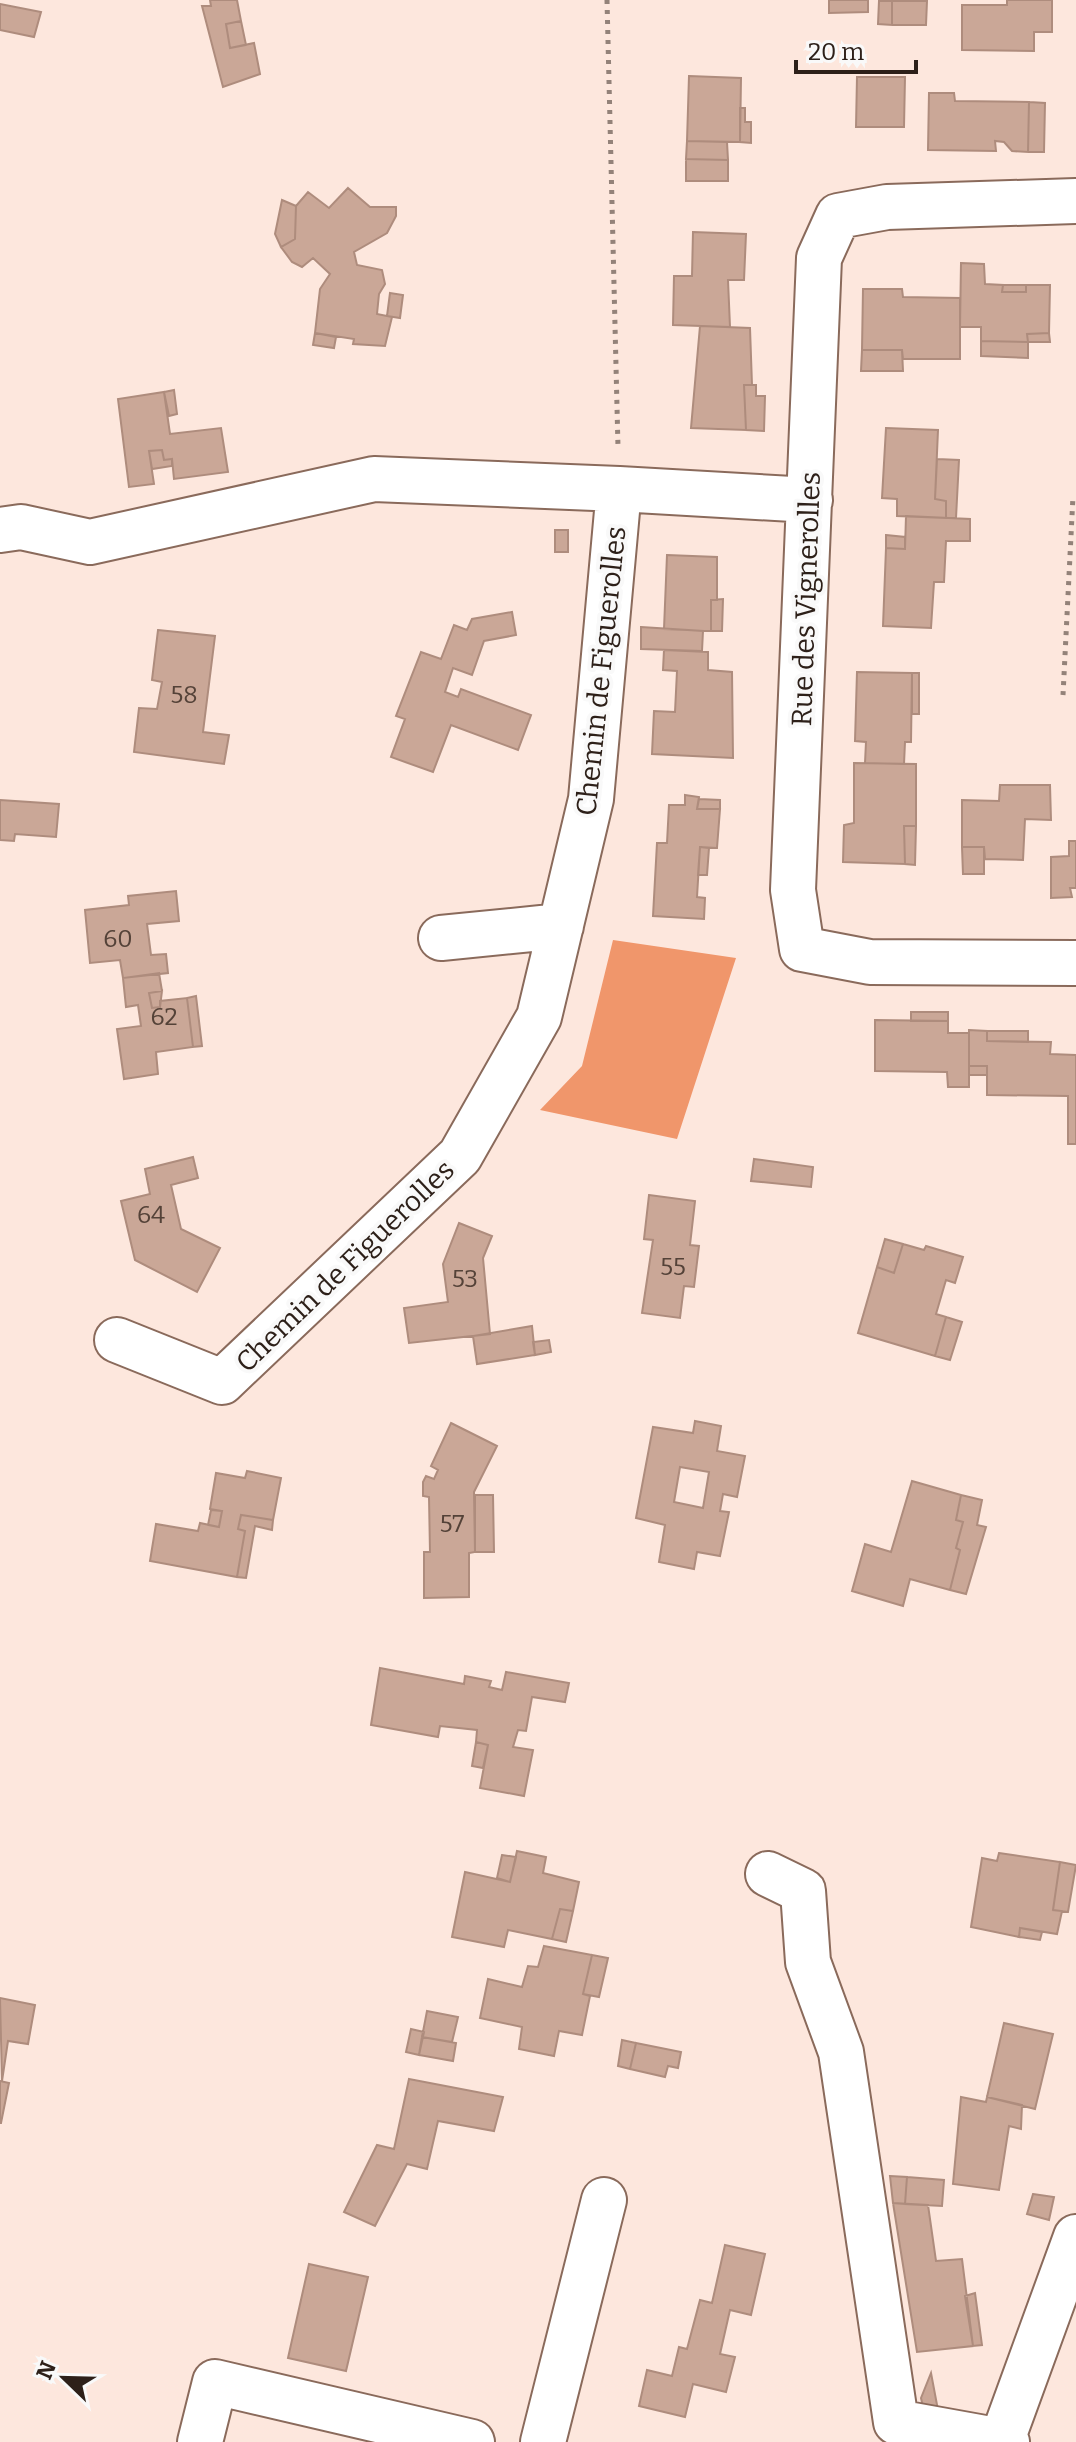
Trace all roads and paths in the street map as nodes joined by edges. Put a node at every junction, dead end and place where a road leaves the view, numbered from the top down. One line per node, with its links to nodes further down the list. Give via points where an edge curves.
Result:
1 (607, 0): 3 (path)
2 (1076, 201): 5 (street, Rue des Vignerolles, via 887,207 838,216 819,258)
3 (619, 489): 5 (street); 6 (street, Chemin de Figuerolles, via 374,479 90,542 21,527); 9 (street, Chemin de Figuerolles, via 591,799)
4 (1073, 496): 7 (path)
5 (810, 500): 11 (street, Rue des Vignerolles, via 793,890 802,949 870,962)
6 (0, 530)
7 (1073, 560): 8 (path)
8 (1063, 695)
9 (561, 926): 10 (street); 12 (street, Chemin de Figuerolles, via 539,1017 460,1156 222,1382)
10 (441, 938)
11 (1076, 963)
12 (117, 1340)
13 (768, 1874): 16 (street, via 803,1891 808,1962 841,2052 896,2422)
14 (604, 2200): 19 (street)
15 (1076, 2237): 16 (street)
16 (1005, 2441)
17 (200, 2442): 18 (street, via 215,2382)
18 (472, 2442)
19 (543, 2442)

